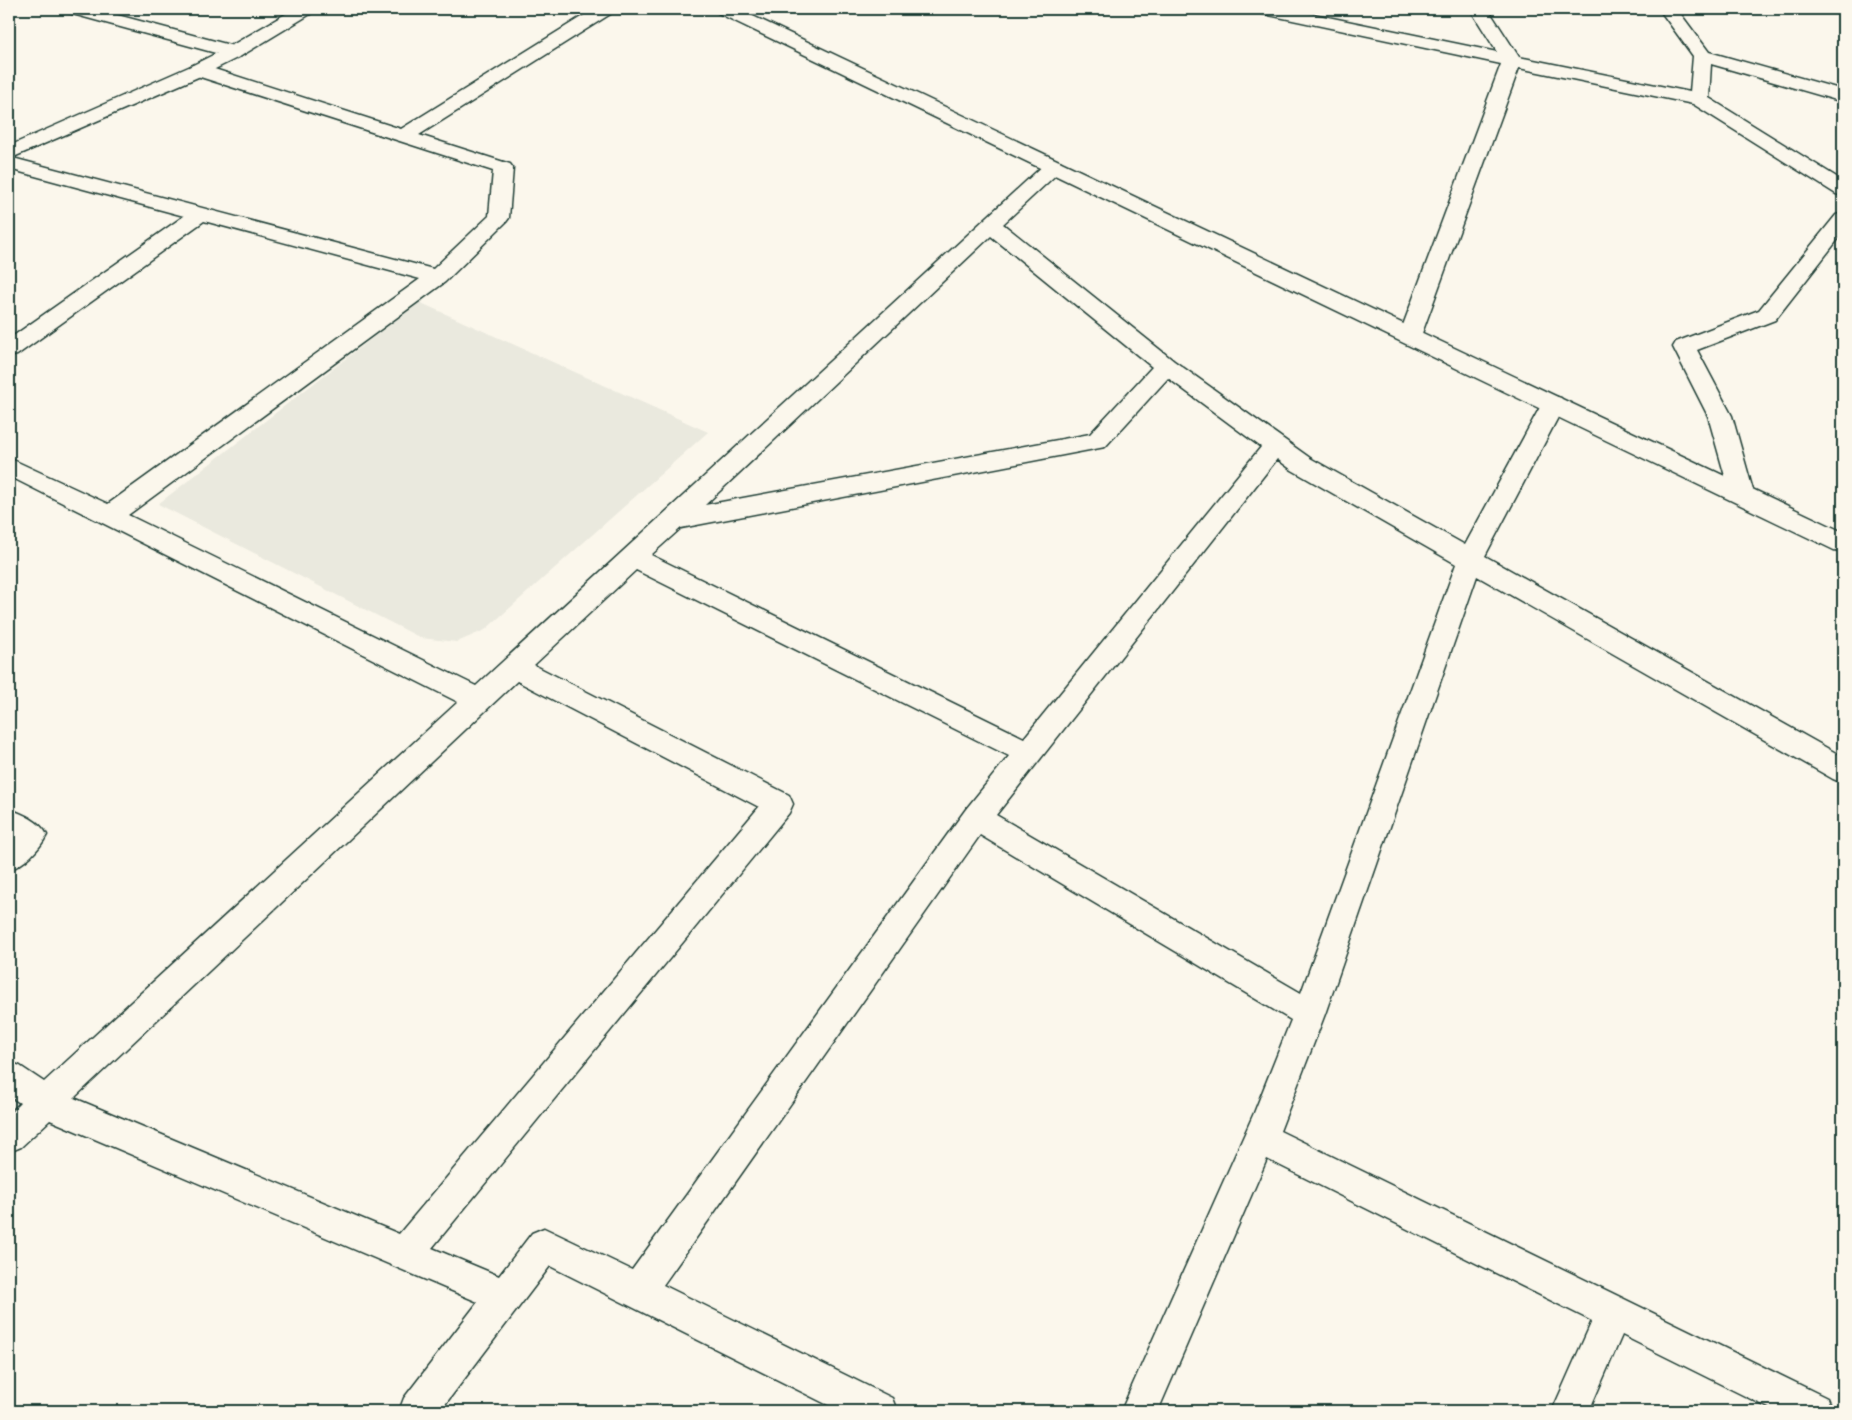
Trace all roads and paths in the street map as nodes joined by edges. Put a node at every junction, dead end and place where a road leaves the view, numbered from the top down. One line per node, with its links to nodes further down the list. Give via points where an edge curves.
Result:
1 (75, 9): 8 (street)
2 (306, 9): 8 (street)
3 (606, 9): 14 (street)
4 (724, 9): 17 (street)
5 (1264, 9): 10 (street)
6 (1479, 9): 10 (street)
7 (1668, 9): 9 (street)
8 (234, 52): 11 (street)
9 (1702, 56): 12 (street); 13 (street)
10 (1512, 61): 13 (street); 23 (street)
11 (198, 70): 14 (street); 15 (street)
12 (1843, 96)
13 (1699, 100): 18 (street)
14 (405, 136): 22 (street, via 503,168 499,218)
15 (9, 153)
16 (9, 163): 19 (street)
17 (1054, 166): 21 (street); 23 (street)
18 (1843, 190)
19 (201, 214): 22 (street); 24 (street)
20 (1843, 219): 29 (street, via 1766,315 1684,347 1720,416)
21 (991, 225): 25 (street); 31 (street)
22 (437, 278): 30 (street)
23 (1410, 336): 26 (street)
24 (9, 350)
25 (1166, 366): 27 (street); 31 (street, via 1097,441)
26 (1554, 404): 29 (street); 34 (street)
27 (1275, 445): 34 (street, via 1301,464); 37 (street)
28 (12, 472): 30 (street)
29 (1742, 494): 32 (street)
30 (110, 516): 36 (street)
31 (672, 520): 33 (street)
32 (1843, 543)
33 (632, 557): 35 (street); 37 (street)
34 (1470, 560): 38 (street); 42 (street)
35 (514, 667): 36 (street); 47 (street, via 779,804)
36 (479, 700): 44 (street)
37 (1028, 753): 39 (street)
38 (1843, 771)
39 (976, 818): 42 (street); 48 (street)
40 (9, 821): 41 (street, via 32,836)
41 (9, 857)
42 (1309, 1014): 46 (street)
43 (9, 1077): 44 (street)
44 (46, 1102): 45 (street); 47 (street)
45 (9, 1136)
46 (1259, 1138): 50 (street); 53 (street)
47 (405, 1254): 49 (street)
48 (638, 1292): 49 (street, via 544,1246); 52 (street)
49 (505, 1296): 51 (street)
50 (1614, 1313): 54 (street); 55 (street)
51 (417, 1411)
52 (879, 1411)
53 (1139, 1411)
54 (1570, 1411)
55 (1814, 1411)

